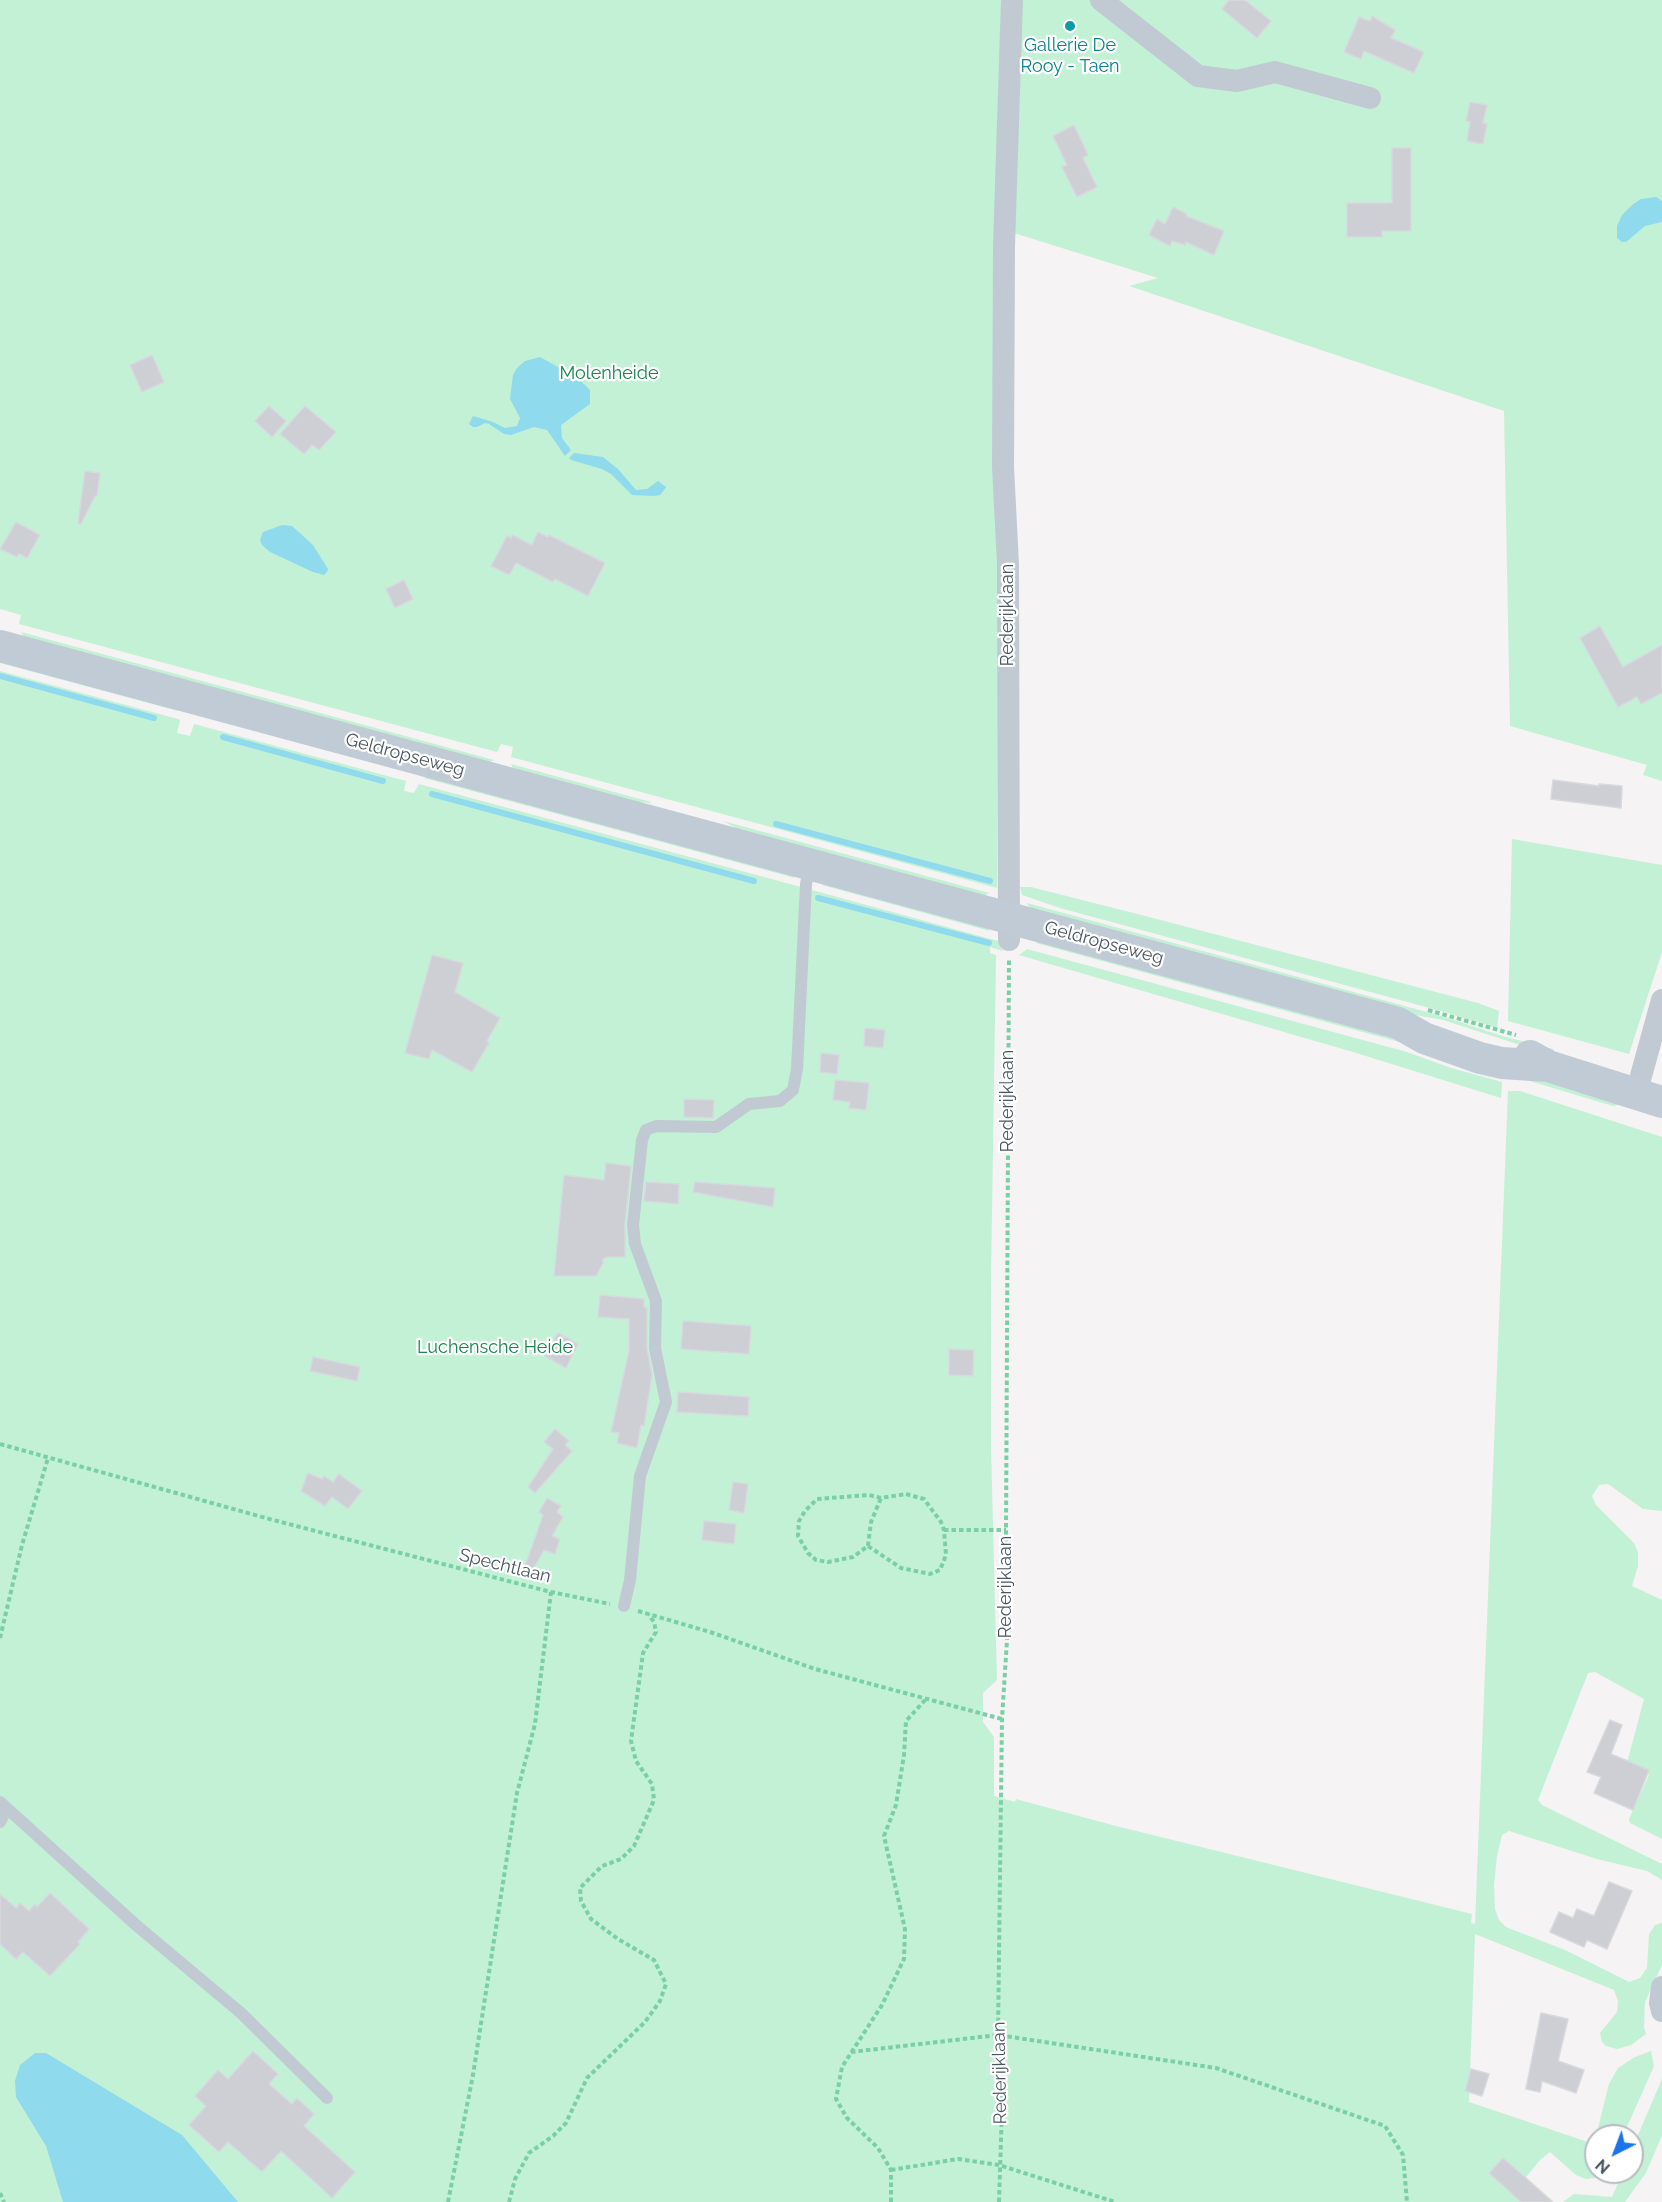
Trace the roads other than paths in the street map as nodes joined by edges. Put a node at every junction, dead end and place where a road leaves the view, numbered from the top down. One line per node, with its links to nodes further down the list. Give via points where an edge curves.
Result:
1 (1012, 0): 6 (street, Rederijklaan, via 1004,246 1003,444 1008,564)
2 (1101, 0): 3 (street, via 1198,76 1237,81 1275,72)
3 (1370, 98)
4 (0, 646): 5 (main road, Geldropseweg)
5 (810, 864): 6 (main road, Geldropseweg); 9 (lane, via 793,1090 780,1101 748,1104 716,1127 656,1126 646,1130 642,1140 633,1225 635,1244 656,1301 656,1348 666,1402 640,1476)
6 (1009, 929): 8 (main road, Geldropseweg, via 1398,1023 1443,1024 1503,1054)
7 (1662, 1000): 8 (street)
8 (1649, 1098)
9 (624, 1606)
10 (3, 1805): 11 (lane); 14 (lane, via 241,2013)
11 (0, 1821)
12 (1662, 1987): 13 (street)
13 (1662, 2011)
14 (327, 2098)

